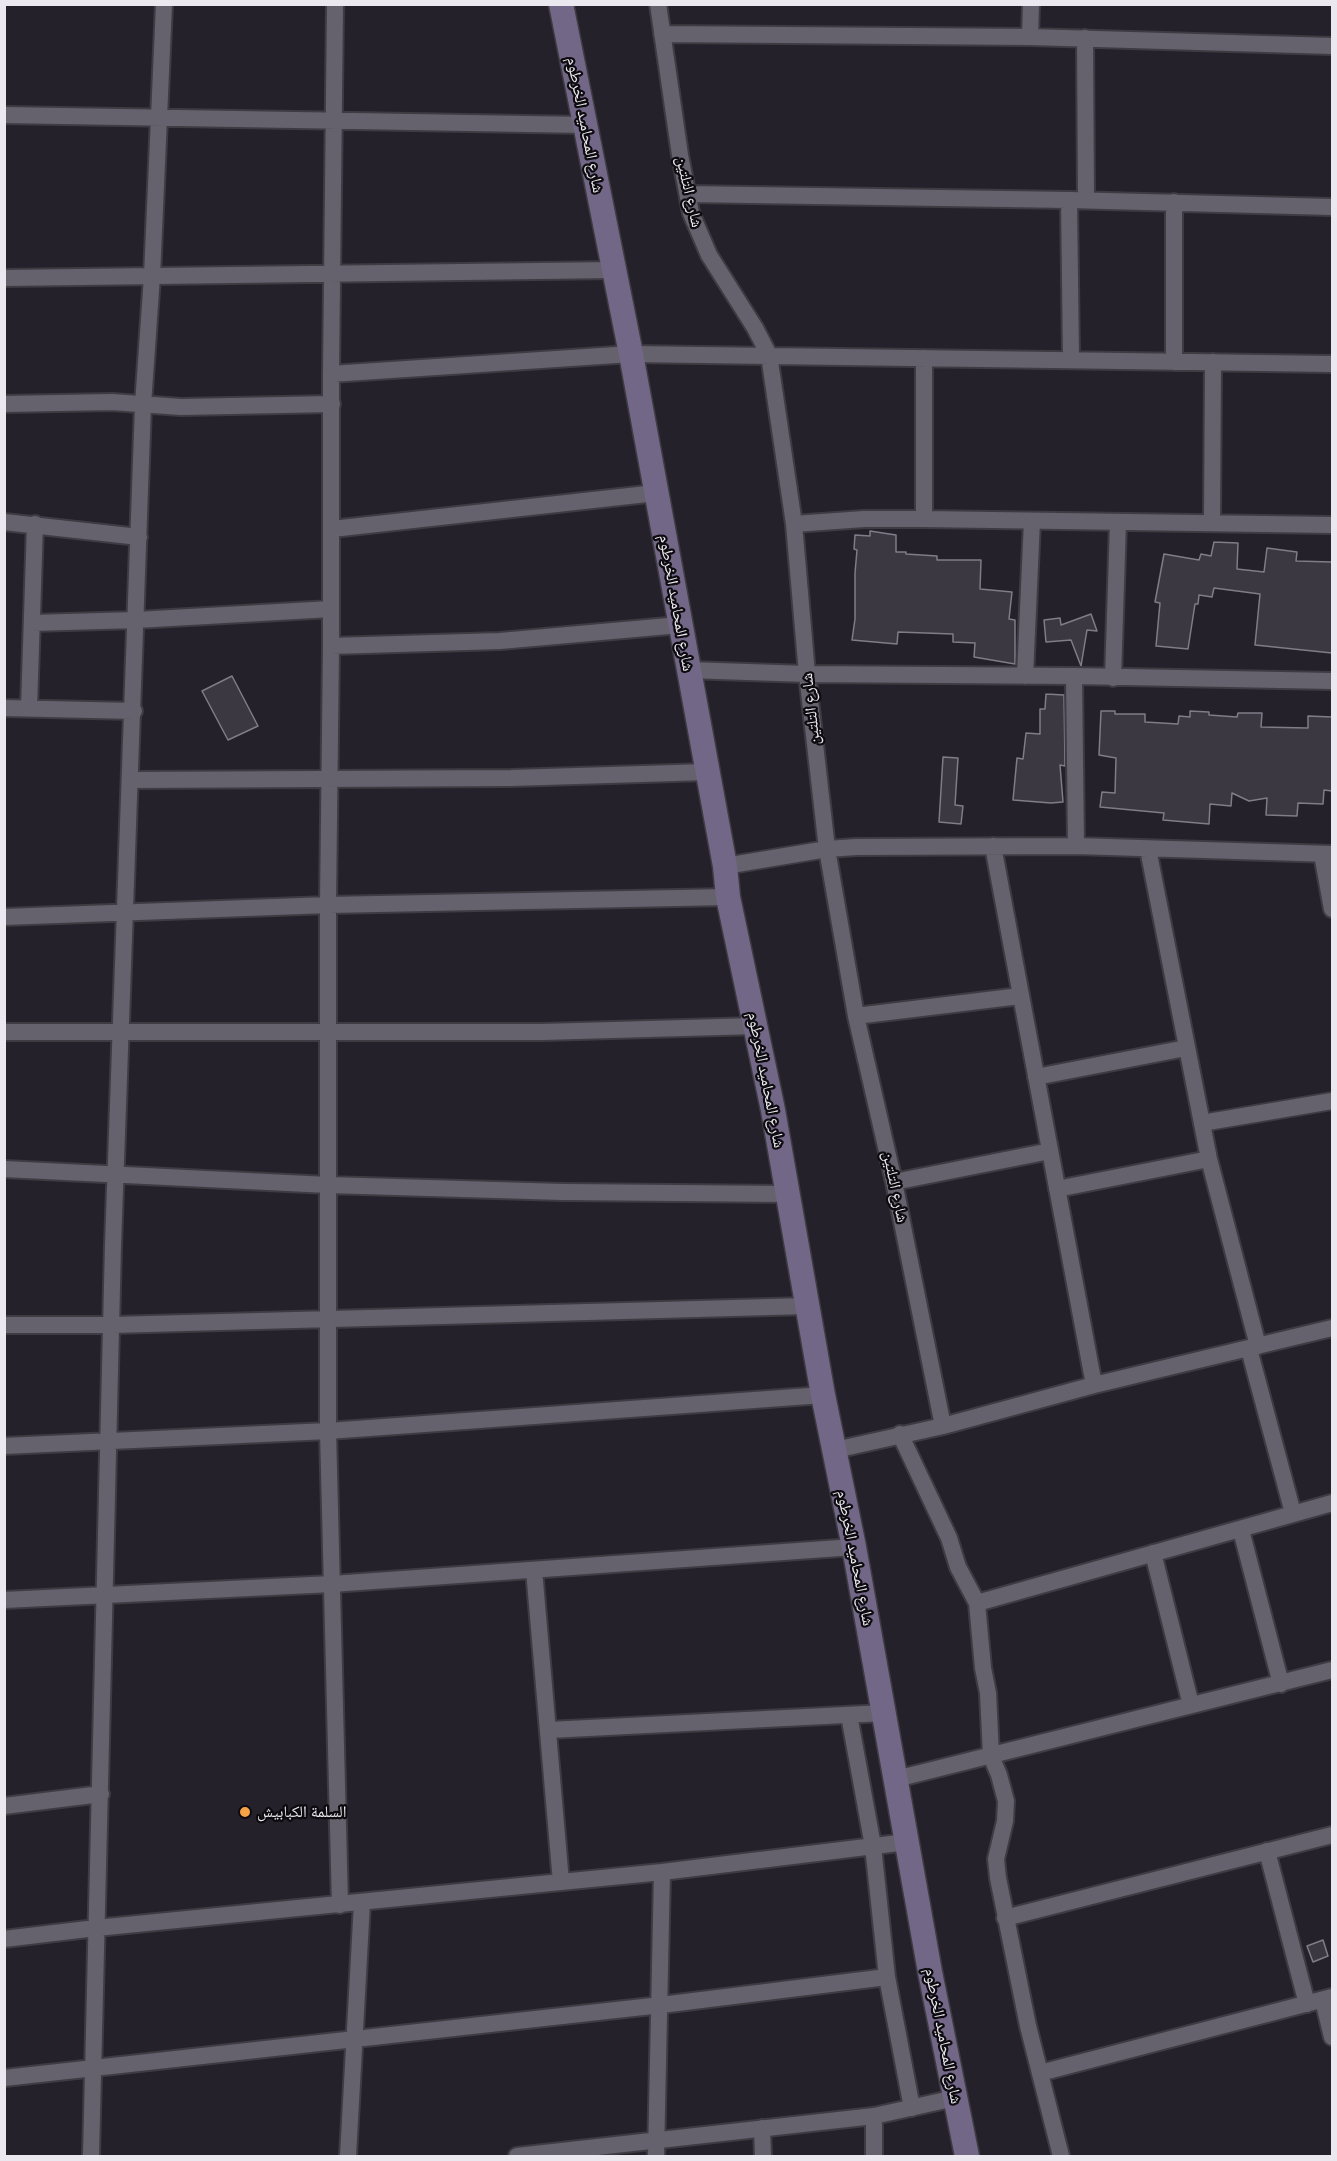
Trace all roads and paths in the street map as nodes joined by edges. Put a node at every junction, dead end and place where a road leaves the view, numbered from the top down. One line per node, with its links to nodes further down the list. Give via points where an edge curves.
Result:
1 (164, 4): 11 (street)
2 (335, 4): 12 (street)
3 (561, 4): 13 (street, شارع المحاميد الخرطوم)
4 (658, 4): 6 (street, شارع التلتين)
5 (1031, 4): 7 (street)
6 (662, 34): 7 (street); 14 (street, شارع التلتين)
7 (1030, 37): 8 (street)
8 (1085, 38): 9 (street); 16 (street)
9 (1332, 46)
10 (4, 115): 11 (street)
11 (159, 118): 12 (street); 21 (street)
12 (334, 122): 13 (street); 20 (street)
13 (585, 125): 19 (street, شارع المحاميد الخرطوم)
14 (688, 194): 15 (street); 24 (street, شارع التلتين, via 691,213 709,255)
15 (1069, 200): 16 (street); 26 (street)
16 (1086, 200): 17 (street)
17 (1174, 202): 18 (street); 27 (street)
18 (1332, 207)
19 (615, 270): 20 (street); 23 (street, شارع المحاميد الخرطوم)
20 (332, 275): 21 (street); 30 (street)
21 (152, 276): 22 (street); 33 (street)
22 (4, 278)
23 (631, 354): 24 (street); 30 (street); 34 (street, شارع المحاميد الخرطوم)
24 (769, 355): 25 (street); 41 (street, شارع التلتين)
25 (924, 358): 26 (street); 35 (street)
26 (1071, 359): 27 (street)
27 (1174, 362): 28 (street)
28 (1213, 362): 29 (street); 39 (street)
29 (1332, 364)
30 (332, 374): 32 (street)
31 (4, 404): 33 (street)
32 (332, 404): 33 (street); 43 (street)
33 (143, 405): 44 (street)
34 (656, 493): 43 (street); 48 (street, شارع المحاميد الخرطوم)
35 (924, 519): 36 (street); 41 (street)
36 (1032, 521): 38 (street); 52 (street)
37 (4, 522): 40 (street)
38 (1118, 522): 39 (street); 54 (street)
39 (1212, 523): 42 (street)
40 (35, 524): 44 (street); 47 (street)
41 (794, 524): 51 (street, شارع التلتين)
42 (1332, 525)
43 (332, 529): 45 (street)
44 (139, 537): 46 (street)
45 (332, 609): 46 (street); 49 (street)
46 (136, 620): 47 (street); 58 (street)
47 (32, 623): 57 (street)
48 (680, 625): 49 (street, via 500,641); 50 (street, شارع المحاميد الخرطوم)
49 (332, 646): 60 (street)
50 (688, 670): 51 (street); 59 (street, شارع المحاميد الخرطوم)
51 (807, 674): 52 (street); 64 (street, شارع التلتين)
52 (1025, 676): 53 (street)
53 (1074, 676): 54 (street); 63 (street)
54 (1113, 678): 55 (street)
55 (1332, 681)
56 (4, 708): 57 (street)
57 (28, 708): 58 (street)
58 (134, 711): 61 (street)
59 (707, 772): 60 (street); 67 (street, شارع المحاميد الخرطوم)
60 (329, 778): 61 (street); 69 (street)
61 (130, 780): 71 (street)
62 (993, 846): 63 (street); 64 (street); 73 (street)
63 (1076, 846): 65 (street)
64 (827, 849): 67 (street); 74 (street, شارع التلتين)
65 (1148, 849): 66 (street); 79 (street)
66 (1327, 854): 70 (street)
67 (725, 866): 68 (street, شارع المحاميد الخرطوم)
68 (728, 897): 69 (street); 75 (street, شارع المحاميد الخرطوم)
69 (328, 905): 71 (street); 78 (street)
70 (1332, 909)
71 (126, 912): 72 (street); 77 (street)
72 (4, 917)
73 (1020, 996): 74 (street); 80 (street)
74 (856, 1016): 87 (street, شارع التلتين)
75 (756, 1026): 78 (street); 90 (street, شارع المحاميد الخرطوم)
76 (4, 1032): 77 (street)
77 (122, 1033): 78 (street); 86 (street)
78 (328, 1034): 88 (street)
79 (1186, 1048): 80 (street); 82 (street)
80 (1036, 1077): 83 (street)
81 (1332, 1101): 82 (street)
82 (1202, 1123): 84 (street)
83 (1050, 1150): 87 (street); 89 (street)
84 (1209, 1160): 89 (street); 96 (street)
85 (4, 1169): 86 (street)
86 (116, 1174): 88 (street); 94 (street)
87 (894, 1182): 99 (street, شارع التلتين)
88 (328, 1185): 90 (street); 92 (street)
89 (1057, 1189): 97 (street)
90 (787, 1194): 91 (street, شارع المحاميد الخرطوم)
91 (807, 1306): 92 (street); 98 (street, شارع المحاميد الخرطوم)
92 (328, 1319): 94 (street); 100 (street)
93 (4, 1325): 94 (street)
94 (112, 1325): 102 (street)
95 (1332, 1328): 96 (street)
96 (1253, 1348): 97 (street); 106 (street)
97 (1094, 1385): 99 (street)
98 (823, 1395): 100 (street); 104 (street, شارع المحاميد الخرطوم)
99 (943, 1426): 101 (street)
100 (328, 1431): 102 (street); 111 (street)
101 (900, 1434): 104 (street); 114 (street)
102 (109, 1441): 103 (street); 112 (street)
103 (4, 1446)
104 (835, 1450): 108 (street, شارع المحاميد الخرطوم)
105 (1332, 1503): 106 (street)
106 (1293, 1513): 107 (street)
107 (1241, 1530): 109 (street); 116 (street)
108 (854, 1547): 110 (street); 118 (street, شارع المحاميد الخرطوم)
109 (1153, 1553): 114 (street); 117 (street)
110 (534, 1570): 111 (street); 120 (street)
111 (332, 1584): 112 (street); 132 (street)
112 (105, 1595): 113 (street); 123 (street)
113 (4, 1600)
114 (977, 1603): 121 (street)
115 (1332, 1670): 116 (street)
116 (1281, 1684): 117 (street)
117 (1191, 1705): 121 (street)
118 (884, 1713): 119 (street); 122 (street, شارع المحاميد الخرطوم)
119 (849, 1714): 120 (street); 127 (street)
120 (549, 1730): 130 (street)
121 (991, 1756): 122 (street); 133 (street, via 1006,1801 996,1859)
122 (896, 1779): 126 (street, شارع المحاميد الخرطوم)
123 (101, 1794): 124 (street); 134 (street)
124 (4, 1806)
125 (1332, 1835): 128 (street)
126 (907, 1842): 127 (street); 144 (street, شارع المحاميد الخرطوم)
127 (873, 1846): 129 (street); 136 (street)
128 (1267, 1851): 133 (street); 137 (street)
129 (662, 1872): 130 (street); 138 (street)
130 (561, 1882): 131 (street)
131 (362, 1903): 132 (street); 140 (street)
132 (340, 1905): 134 (street)
133 (1005, 1918): 142 (street)
134 (96, 1928): 135 (street); 141 (street)
135 (4, 1939)
136 (886, 1977): 138 (street); 145 (street)
137 (1321, 2000): 139 (street); 142 (street)
138 (661, 2005): 140 (street); 148 (street)
139 (1332, 2037)
140 (354, 2039): 141 (street); 150 (street)
141 (91, 2068): 143 (street); 149 (street)
142 (1040, 2073): 155 (street)
143 (4, 2078)
144 (955, 2098): 145 (street); 154 (street, شارع المحاميد الخرطوم)
145 (912, 2108): 146 (street)
146 (874, 2116): 147 (street); 153 (street)
147 (762, 2128): 148 (street); 152 (street)
148 (656, 2148): 151 (street)
149 (90, 2157)
150 (348, 2157)
151 (517, 2157)
152 (763, 2157)
153 (874, 2157)
154 (967, 2157)
155 (1061, 2157)

